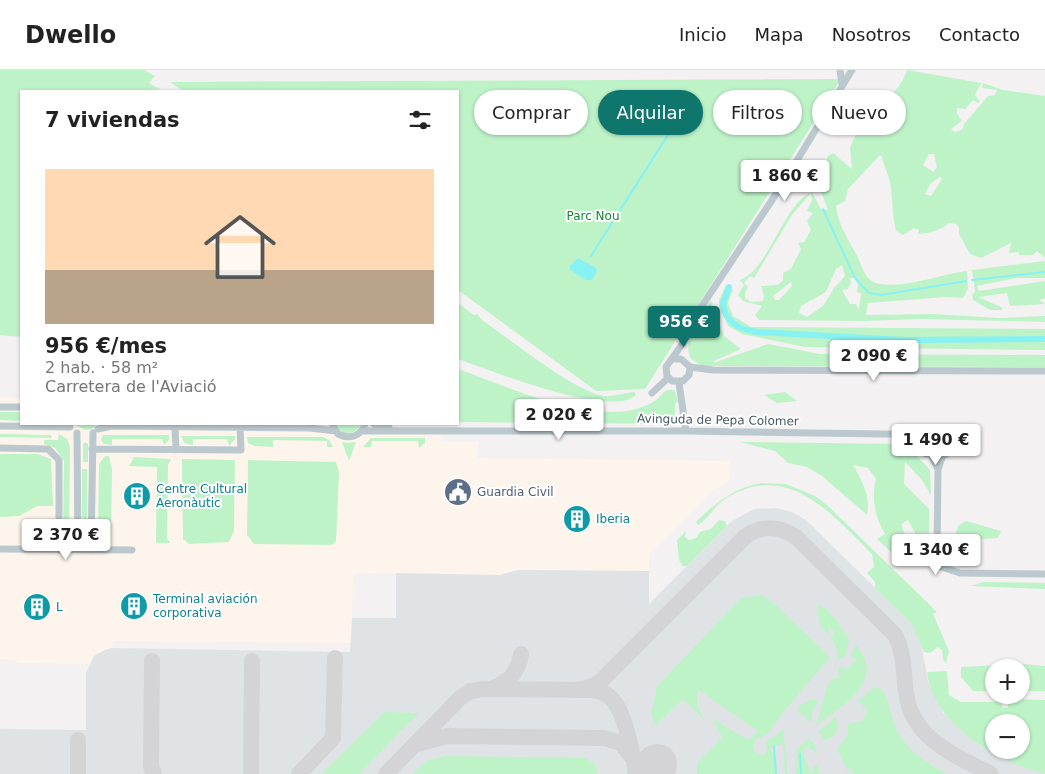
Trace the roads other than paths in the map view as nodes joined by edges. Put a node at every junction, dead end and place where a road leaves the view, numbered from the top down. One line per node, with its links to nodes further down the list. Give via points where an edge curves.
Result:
1 (840, 70): 3 (street)
2 (852, 70): 3 (street)
3 (842, 86): 4 (street, via 782,185 688,327)
4 (683, 343): 5 (street); 6 (street)
5 (673, 359): 6 (street, via 681,359); 10 (street, via 666,367)
6 (689, 365): 7 (street); 9 (street)
7 (703, 370): 8 (street); 9 (street)
8 (1045, 371)
9 (689, 375): 11 (street)
10 (668, 378): 11 (street); 12 (street)
11 (679, 383): 25 (street)
12 (652, 393)
13 (0, 407): 14 (street)
14 (20, 407)
15 (69, 425): 18 (street); 26 (street)
16 (333, 425): 24 (street)
17 (377, 425): 23 (street, Avinguda de Pepa Colomer)
18 (0, 426)
19 (175, 427): 21 (street); 22 (street, via 112,426); 30 (street)
20 (363, 427): 23 (street, Avinguda de Pepa Colomer); 24 (street, Avinguda de Pepa Colomer, via 352,437)
21 (240, 428): 24 (street); 30 (street, via 241,450)
22 (97, 429): 26 (street, via 85,435); 29 (street)
23 (394, 430): 25 (street, Avinguda de Pepa Colomer)
24 (336, 431)
25 (686, 431): 27 (street, Avinguda de Pepa Colomer)
26 (77, 433): 36 (street)
27 (919, 434): 31 (street, via 920,450); 32 (street, Avinguda de Pepa Colomer, via 952,435 951,450)
28 (0, 448): 35 (street, via 48,449 60,463)
29 (92, 449): 30 (street); 37 (street)
30 (176, 450)
31 (931, 455): 32 (street); 33 (street)
32 (943, 455): 33 (street)
33 (938, 469): 39 (street, via 938,556 941,567 960,573)
34 (0, 549): 35 (street)
35 (59, 550): 36 (street)
36 (78, 550): 37 (street)
37 (91, 550): 38 (street)
38 (132, 550)
39 (1045, 574)

